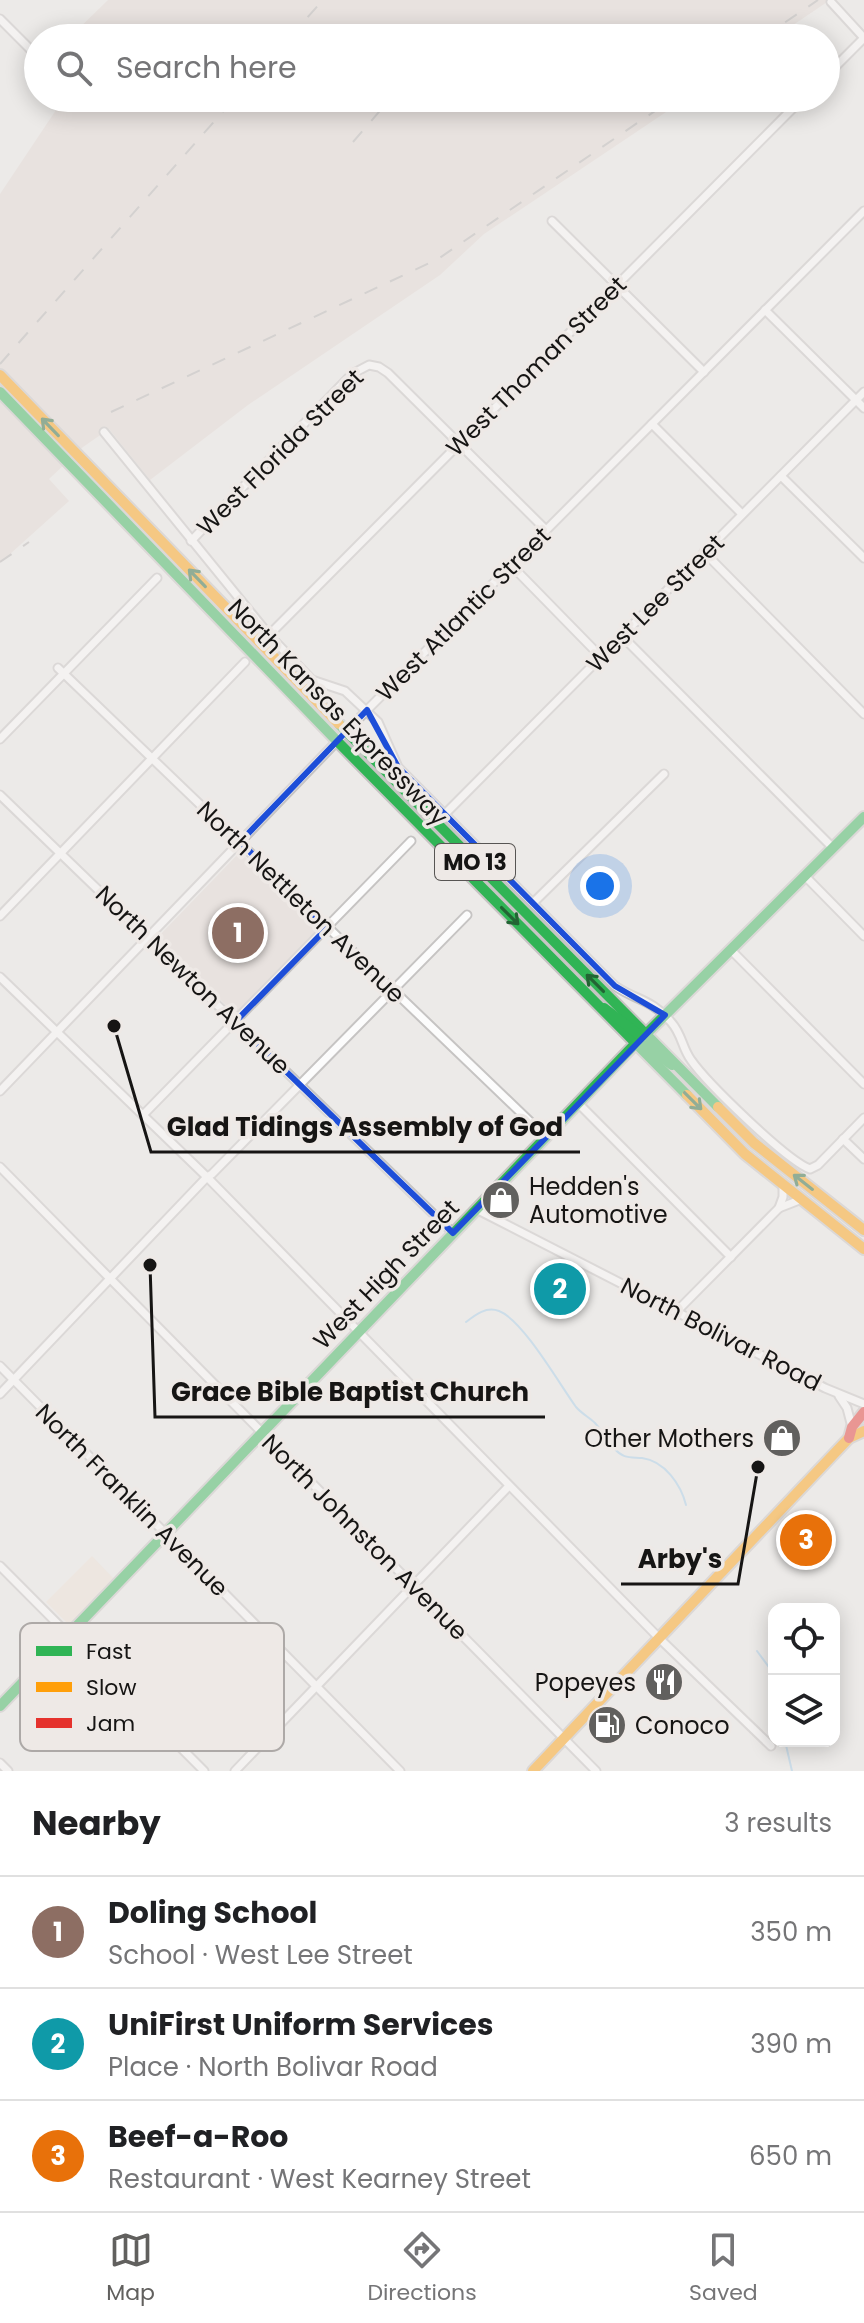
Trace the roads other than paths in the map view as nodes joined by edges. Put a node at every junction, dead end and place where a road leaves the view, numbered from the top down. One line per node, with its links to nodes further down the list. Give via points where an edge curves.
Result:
1 (831, 2): 3 (street)
2 (0, 19): 4 (street)
3 (864, 38): 5 (street)
4 (24, 43)
5 (840, 62)
6 (789, 112): 9 (street, West Thoman Street)
7 (864, 211): 10 (street, West Atlantic Street)
8 (552, 221): 9 (street)
9 (616, 285): 11 (street); 19 (street, West Thoman Street)
10 (765, 310): 11 (street, West Atlantic Street); 15 (street)
11 (704, 372): 17 (street, West Atlantic Street)
12 (0, 375): 36 (main road, North Kansas Expressway / MO 13, one-way to 12)
13 (0, 392): 38 (main road, North Kansas Expressway / MO 13)
14 (864, 392): 15 (street, West Lee Street)
15 (856, 400): 16 (street); 20 (street, West Lee Street)
16 (864, 408)
17 (652, 424): 21 (street); 22 (street, West Atlantic Street)
18 (104, 432): 23 (street)
19 (459, 443): 22 (street); 23 (street, West Florida Street, via 388,373 369,365 352,374); 28 (street, West Thoman Street)
20 (781, 476): 21 (street, West Lee Street); 25 (street)
21 (742, 514): 24 (street, West Lee Street)
22 (546, 530): 26 (street, West Atlantic Street)
23 (191, 541): 28 (street)
24 (704, 552): 29 (street, West Lee Street); 35 (street)
25 (864, 558)
26 (512, 566): 30 (street); 34 (street, West Atlantic Street)
27 (157, 578): 33 (street)
28 (269, 635): 34 (street, via 312,680 345,691)
29 (622, 636): 30 (street, West Lee Street); 46 (street)
30 (601, 657): 42 (street, West Lee Street)
31 (245, 662): 39 (street)
32 (58, 668): 33 (street, North Nettleton Avenue)
33 (65, 674): 37 (street); 39 (street, North Nettleton Avenue)
34 (367, 710): 36 (street, West Atlantic Street); 42 (street, via 383,729 398,767)
35 (864, 714)
36 (346, 732): 38 (street, West Atlantic Street); 62 (main road, North Kansas Expressway / MO 13, one-way to 36)
37 (0, 739)
38 (337, 741): 45 (street, West Atlantic Street); 58 (main road, North Kansas Expressway / MO 13, one-way to 58)
39 (152, 758): 45 (street, North Nettleton Avenue); 47 (street)
40 (664, 774): 49 (street)
41 (0, 795): 47 (street, North Newton Avenue)
42 (445, 814): 49 (street)
43 (864, 817): 46 (main road)
44 (411, 841): 52 (street)
45 (240, 842): 52 (street, North Nettleton Avenue); 53 (street, West Atlantic Street)
46 (833, 848): 48 (main road)
47 (60, 852): 51 (street); 53 (street, North Newton Avenue)
48 (805, 876): 54 (street); 55 (main road)
49 (534, 902): 59 (street, via 615,986 649,1001)
50 (467, 915): 57 (street)
51 (0, 916)
52 (327, 928): 57 (street, North Nettleton Avenue); 60 (street)
53 (148, 936): 60 (street, North Newton Avenue); 61 (street, West Atlantic Street)
54 (864, 936)
55 (730, 949): 59 (main road); 65 (street)
56 (0, 977): 61 (street)
57 (393, 991): 66 (street); 71 (street, North Nettleton Avenue)
58 (597, 1003): 62 (main road, via 638,1034); 63 (main road, North Kansas Expressway / MO 13)
59 (665, 1015): 62 (main road); 72 (street, via 696,1067 800,1165 818,1165)
60 (235, 1022): 66 (street, North Newton Avenue); 69 (street)
61 (58, 1032): 67 (street, West Atlantic Street); 69 (street)
62 (646, 1034): 64 (main road, North Kansas Expressway / MO 13)
63 (636, 1043): 64 (main road); 68 (main road, West High Street); 76 (main road, North Kansas Expressway / MO 13, one-way to 76, via 745,1154)
64 (686, 1074): 80 (main road, North Kansas Expressway / MO 13, one-way to 64, via 754,1143)
65 (864, 1084)
66 (301, 1085): 75 (street); 81 (street, North Newton Avenue)
67 (0, 1091)
68 (578, 1103): 71 (main road, West High Street); 83 (street)
69 (143, 1115): 75 (street)
70 (864, 1118): 72 (street)
71 (545, 1136): 79 (main road, West High Street)
72 (843, 1139): 73 (street)
73 (864, 1159)
74 (0, 1167): 84 (street, North Johnston Avenue)
75 (207, 1177): 84 (street); 86 (street)
76 (783, 1183): 77 (main road, North Kansas Expressway / MO 13); 78 (street)
77 (803, 1199): 78 (street); 82 (main road, North Kansas Expressway / MO 13)
78 (779, 1208): 83 (street)
79 (476, 1209): 81 (main road, West High Street); 85 (street, North Bolivar Road)
80 (864, 1230)
81 (453, 1233): 86 (main road, West High Street)
82 (864, 1251)
83 (731, 1257): 85 (street)
84 (110, 1278): 88 (street); 94 (street, North Johnston Avenue)
85 (677, 1311): 90 (street, North Bolivar Road)
86 (358, 1332): 94 (main road, West High Street); 96 (street)
87 (0, 1366): 88 (street, North Franklin Avenue)
88 (14, 1380): 89 (street); 97 (street, North Franklin Avenue)
89 (0, 1394)
90 (838, 1394): 91 (street, North Bolivar Road); 95 (street, North Bolivar Road, via 847,1408)
91 (864, 1404)
92 (864, 1412): 95 (main road)
93 (864, 1431): 95 (main road)
94 (263, 1433): 97 (main road, West High Street); 99 (street, North Johnston Avenue)
95 (850, 1433): 103 (main road)
96 (509, 1486): 99 (street); 103 (street)
97 (165, 1533): 101 (main road, West High Street); 102 (street, North Franklin Avenue)
98 (0, 1566): 100 (street)
99 (413, 1585): 106 (street); 109 (street, North Johnston Avenue)
100 (56, 1623)
101 (79, 1623)
102 (253, 1623)
103 (660, 1639): 109 (main road); 110 (street)
104 (284, 1654): 106 (street, North Franklin Avenue)
105 (20, 1685): 107 (main road, West High Street)
106 (316, 1687): 108 (street); 117 (street, North Franklin Avenue)
107 (0, 1706)
108 (284, 1720)
109 (564, 1739): 118 (main road); 119 (street, North Johnston Avenue)
110 (768, 1743)
111 (184, 1751): 115 (street)
112 (254, 1751): 116 (street)
113 (0, 1763): 114 (street)
114 (8, 1771)
115 (204, 1771)
116 (235, 1771)
117 (400, 1771)
118 (533, 1771)
119 (596, 1771)

